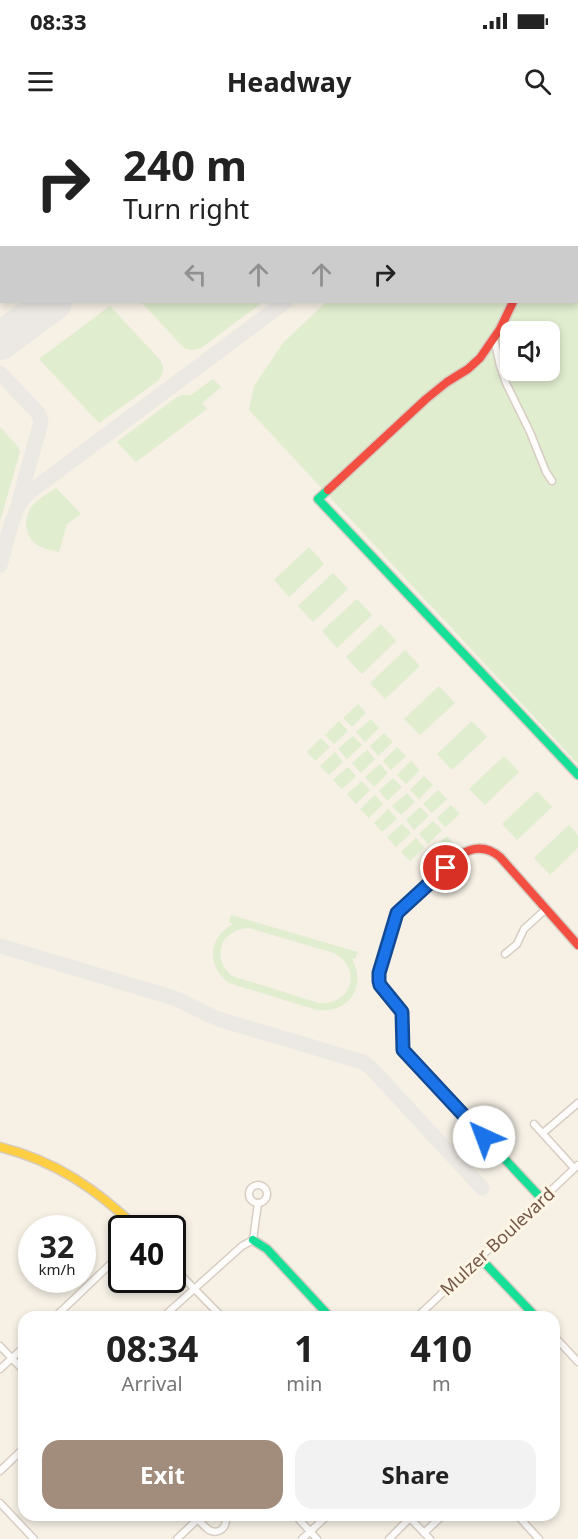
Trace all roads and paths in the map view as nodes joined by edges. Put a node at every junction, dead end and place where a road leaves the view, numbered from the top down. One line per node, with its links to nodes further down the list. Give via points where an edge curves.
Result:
1 (512, 303): 2 (street)
2 (494, 338): 3 (street, via 506,383); 4 (street, via 476,363 431,394 318,499)
3 (552, 481)
4 (578, 775)
5 (546, 909): 6 (street); 7 (street); 13 (street, via 495,853 471,849 397,913 378,978 402,1012 405,1052)
6 (578, 945)
7 (505, 954)
8 (578, 1103): 10 (street)
9 (534, 1124): 10 (street)
10 (543, 1133): 12 (street)
11 (0, 1147): 15 (street, via 35,1157 77,1178)
12 (576, 1167): 13 (street, Mulzer Boulevard)
13 (542, 1199): 17 (street, Mulzer Boulevard)
14 (258, 1203): 16 (street)
15 (122, 1215)
16 (254, 1240): 20 (street, via 242,1245); 24 (street)
17 (480, 1258): 25 (street, Mulzer Boulevard); 26 (street)
18 (108, 1266): 21 (street)
19 (186, 1280): 20 (street)
20 (194, 1288): 22 (street); 23 (street)
21 (61, 1311)
22 (169, 1311)
23 (216, 1311)
24 (324, 1311)
25 (423, 1311)
26 (530, 1311)
27 (560, 1342): 31 (street)
28 (0, 1346): 30 (street)
29 (18, 1352): 30 (street)
30 (12, 1358): 32 (street); 33 (street)
31 (578, 1362)
32 (18, 1364)
33 (0, 1369)
34 (18, 1454): 35 (street)
35 (0, 1471)
36 (0, 1503): 48 (street)
37 (196, 1521): 49 (street)
38 (203, 1521): 39 (street, via 215,1532)
39 (226, 1521)
40 (301, 1521): 46 (street)
41 (321, 1521): 46 (street)
42 (406, 1521): 52 (street)
43 (413, 1521): 47 (street)
44 (437, 1521): 47 (street)
45 (522, 1521): 54 (street)
46 (310, 1531): 50 (street); 51 (street)
47 (424, 1533): 53 (street)
48 (34, 1539)
49 (177, 1539)
50 (302, 1539)
51 (317, 1539)
52 (390, 1539)
53 (430, 1539)
54 (539, 1539)

